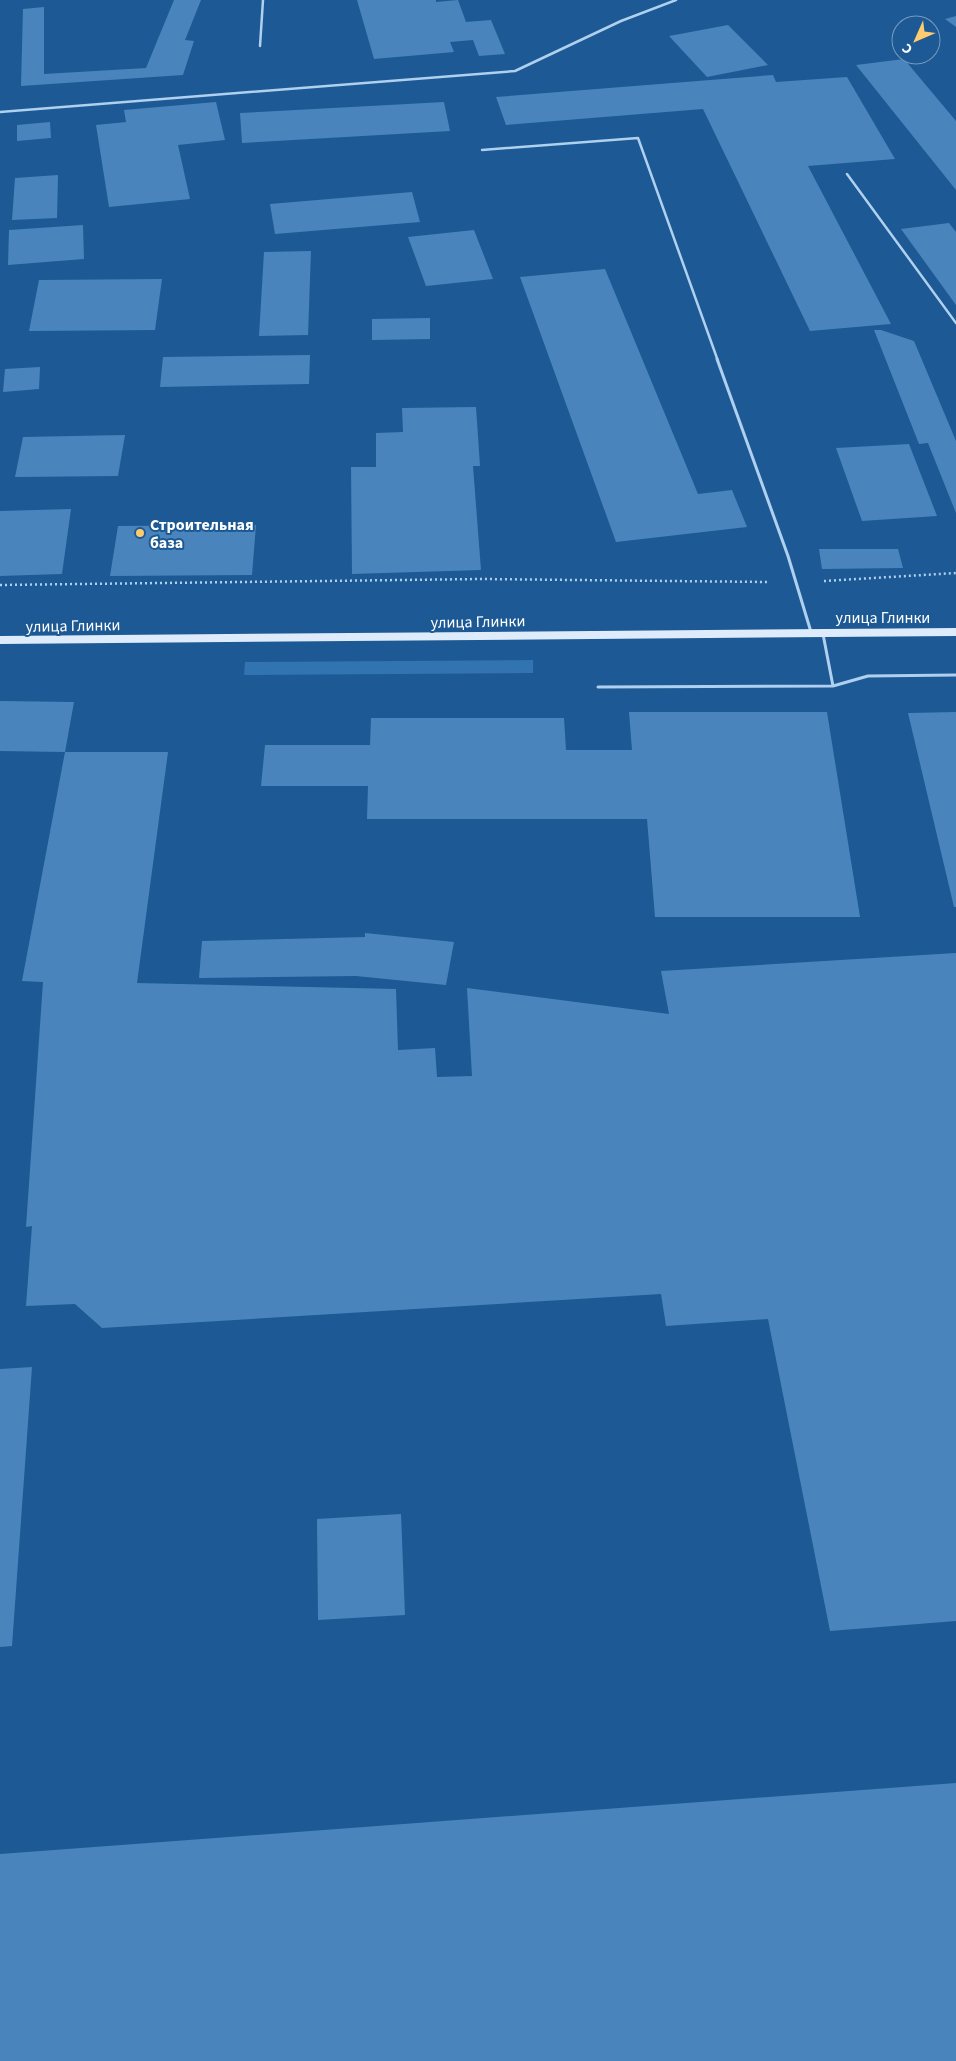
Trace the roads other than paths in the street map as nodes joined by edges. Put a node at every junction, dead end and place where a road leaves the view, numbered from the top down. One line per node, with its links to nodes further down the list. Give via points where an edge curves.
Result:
1 (263, 0): 3 (lane)
2 (676, 0): 4 (lane, via 621,21 515,71)
3 (260, 46)
4 (0, 112)
5 (482, 150): 8 (lane, via 638,138 785,546)
6 (847, 174): 7 (lane)
7 (956, 323)
8 (811, 632): 9 (main road, улица Глинки); 11 (main road, улица Глинки)
9 (822, 632): 10 (main road, улица Глинки); 13 (lane)
10 (956, 632)
11 (0, 640)
12 (956, 675): 13 (lane, via 868,676)
13 (833, 686): 14 (lane)
14 (598, 687)

